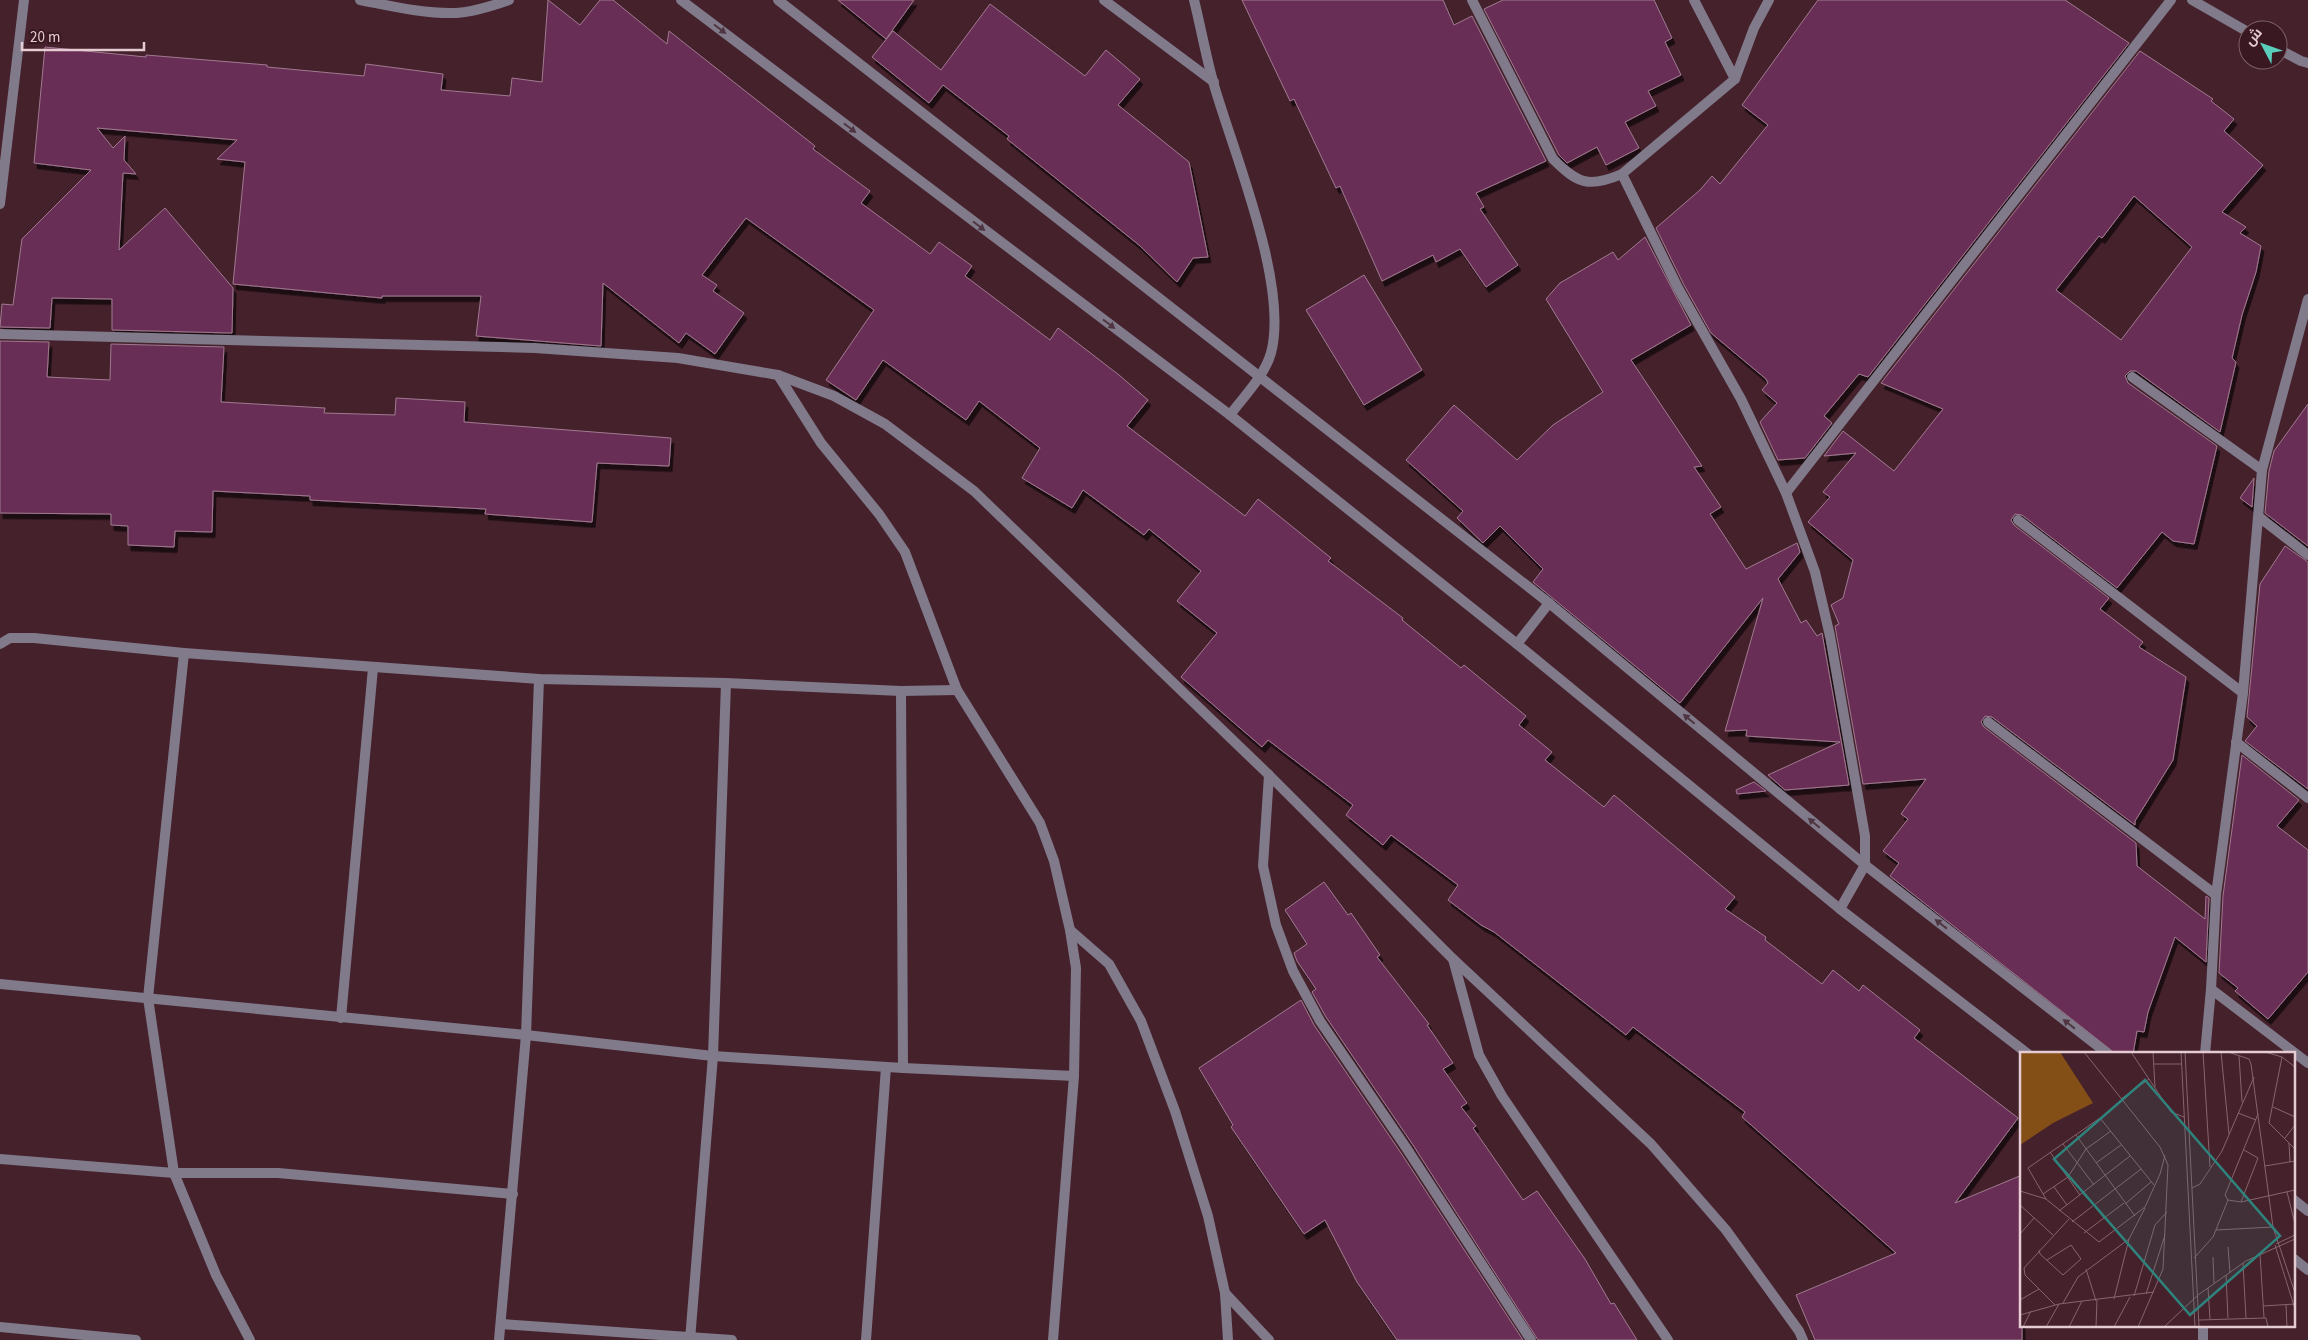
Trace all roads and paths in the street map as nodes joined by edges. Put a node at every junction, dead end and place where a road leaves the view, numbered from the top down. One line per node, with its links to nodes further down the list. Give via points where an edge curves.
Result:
1 (24, 0): 20 (street)
2 (360, 0): 3 (street, via 457,13)
3 (509, 0)
4 (682, 0): 26 (street, one-way to 26)
5 (778, 0): 24 (street)
6 (1104, 0): 18 (street)
7 (1194, 0): 18 (street)
8 (1472, 0): 19 (street, via 1553,159 1570,177 1586,182 1605,181)
9 (1694, 0): 17 (street)
10 (1769, 0): 17 (street, via 1754,28)
11 (2171, 0): 28 (street)
12 (2192, 0): 13 (street)
13 (2238, 26)
14 (2288, 54): 15 (street)
15 (2304, 62): 16 (street)
16 (2308, 70)
17 (1735, 79): 19 (street)
18 (1214, 82): 24 (street, via 1274,294 1274,337)
19 (1622, 174): 28 (street, via 1678,288 1741,399)
20 (0, 204)
21 (2308, 298): 27 (street)
22 (0, 334): 23 (street, via 535,348 678,358)
23 (778, 375): 39 (street, via 821,444 879,514 905,552); 44 (street, via 834,396 885,424 974,491)
24 (1260, 376): 26 (street); 32 (street)
25 (2132, 377): 27 (street)
26 (1230, 415): 34 (street)
27 (2262, 470): 29 (street)
28 (1786, 493): 46 (street, via 1815,572 1830,636 1862,810)
29 (2259, 517): 31 (street); 41 (street)
30 (2018, 520): 41 (street)
31 (2308, 555)
32 (1549, 603): 34 (street); 46 (street, one-way to 32)
33 (0, 644): 35 (street, via 10,638 34,638)
34 (1518, 644): 48 (street)
35 (184, 653): 36 (street); 53 (street)
36 (373, 668): 37 (street); 54 (street)
37 (539, 679): 38 (street); 55 (street)
38 (726, 683): 40 (street); 61 (street)
39 (957, 690): 40 (street); 49 (street, via 1040,823 1054,861)
40 (901, 691): 64 (street)
41 (2243, 693): 43 (street)
42 (1988, 722): 47 (street)
43 (2236, 742): 45 (street); 47 (street)
44 (1269, 775): 50 (street); 85 (street, via 1263,866 1276,924 1293,971 1320,1021)
45 (2308, 798)
46 (1865, 865): 48 (street); 57 (street, one-way to 46)
47 (2216, 895): 52 (street)
48 (1840, 909): 56 (street)
49 (1070, 930): 65 (street, via 1076,968); 73 (street, via 1109,964 1141,1021 1175,1111 1208,1216)
50 (1453, 959): 86 (street, via 1479,1055 1502,1096); 87 (street, via 1651,1144 1726,1230)
51 (0, 984): 53 (street)
52 (2211, 990): 58 (street); 59 (street)
53 (148, 998): 54 (street); 67 (street)
54 (341, 1018): 55 (street)
55 (526, 1035): 61 (street); 68 (street)
56 (2025, 1052)
57 (2105, 1052)
58 (2205, 1052)
59 (2293, 1052)
60 (2296, 1054): 62 (street)
61 (713, 1056): 63 (street); 76 (street)
62 (2308, 1063)
63 (886, 1067): 64 (street); 81 (street)
64 (904, 1068): 65 (street)
65 (1074, 1076): 82 (street)
66 (0, 1159): 67 (street)
67 (174, 1173): 68 (street, via 278,1173); 78 (street, via 216,1275)
68 (513, 1194): 74 (street)
69 (2296, 1202): 70 (street)
70 (2308, 1211)
71 (2296, 1261): 72 (street)
72 (2308, 1270)
73 (1225, 1293): 83 (street); 84 (street)
74 (501, 1324): 76 (street); 79 (street)
75 (0, 1327): 77 (street)
76 (690, 1339): 80 (street)
77 (136, 1340)
78 (250, 1340)
79 (499, 1340)
80 (732, 1340)
81 (866, 1340)
82 (1053, 1340)
83 (1228, 1340)
84 (1269, 1340)
85 (1531, 1340)
86 (1668, 1340)
87 (1803, 1340)

